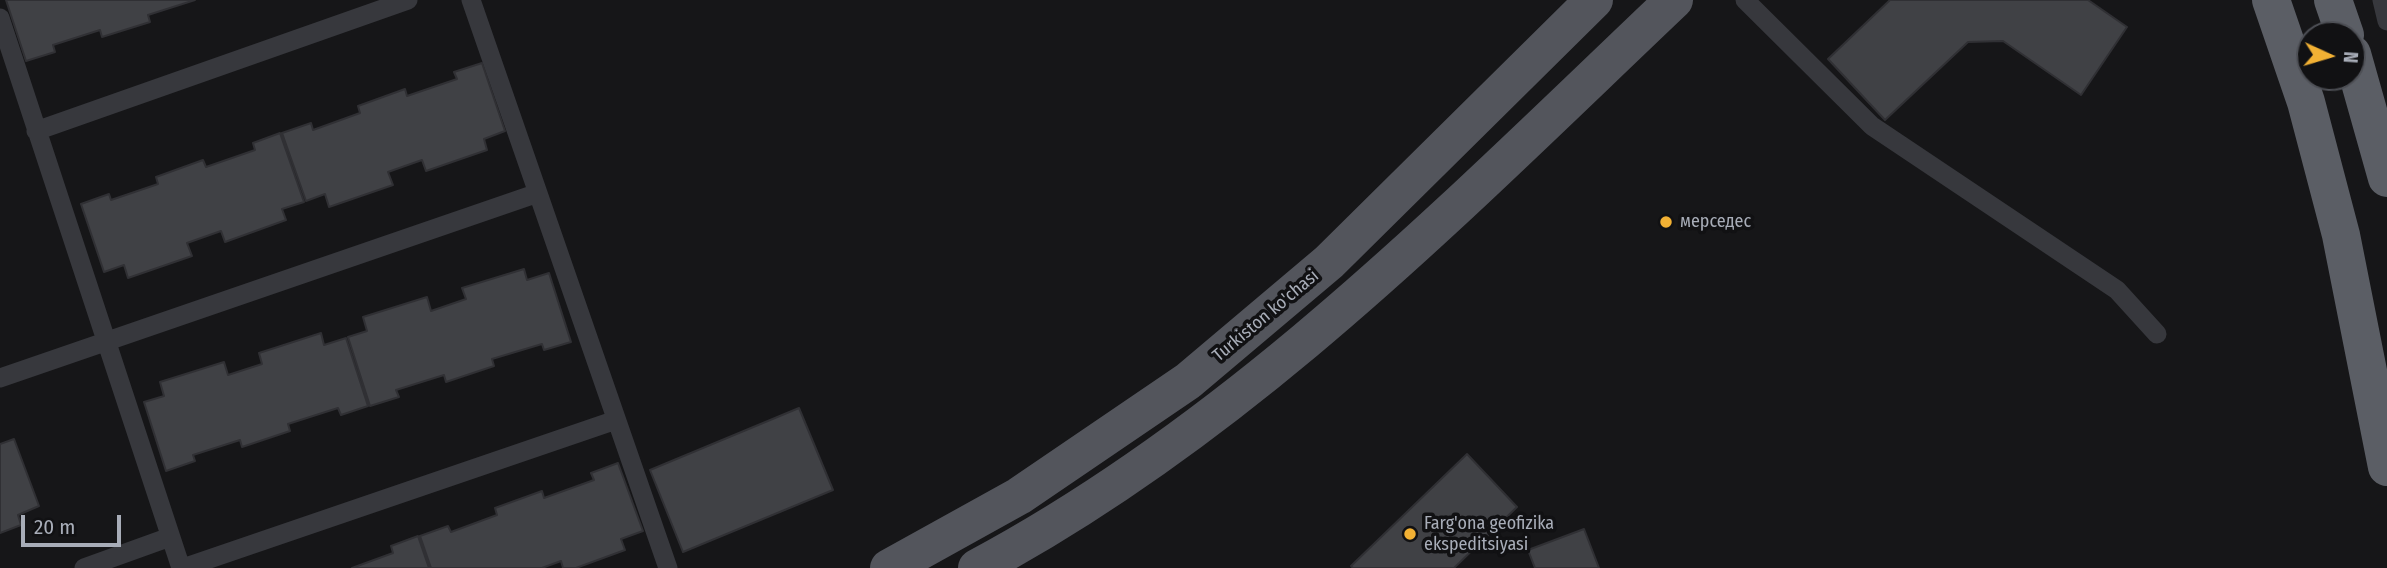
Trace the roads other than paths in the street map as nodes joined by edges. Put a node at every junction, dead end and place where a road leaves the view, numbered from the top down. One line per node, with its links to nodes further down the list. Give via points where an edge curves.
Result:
1 (408, 0): 13 (lane)
2 (471, 0): 15 (lane)
3 (1594, 0): 25 (main road, Turkiston ko'chasi, via 1329,262 1188,381 1019,496)
4 (1674, 0): 26 (main road, via 1396,265 1216,413 1048,530)
5 (1745, 0): 16 (lane, via 1872,126 2117,290)
6 (2271, 0): 20 (highway, via 2306,102 2341,235)
7 (2333, 0): 10 (highway)
8 (2382, 0): 11 (lane)
9 (0, 18): 13 (lane)
10 (2340, 21)
11 (2387, 21)
12 (2362, 91): 14 (highway)
13 (36, 131): 17 (lane)
14 (2387, 178)
15 (538, 193): 17 (lane); 19 (lane)
16 (2157, 334)
17 (106, 341): 18 (lane); 21 (lane)
18 (0, 378)
19 (616, 420): 23 (lane); 24 (lane)
20 (2387, 467)
21 (170, 537): 22 (lane); 23 (lane)
22 (84, 568)
23 (182, 568)
24 (668, 568)
25 (889, 568)
26 (977, 568)

